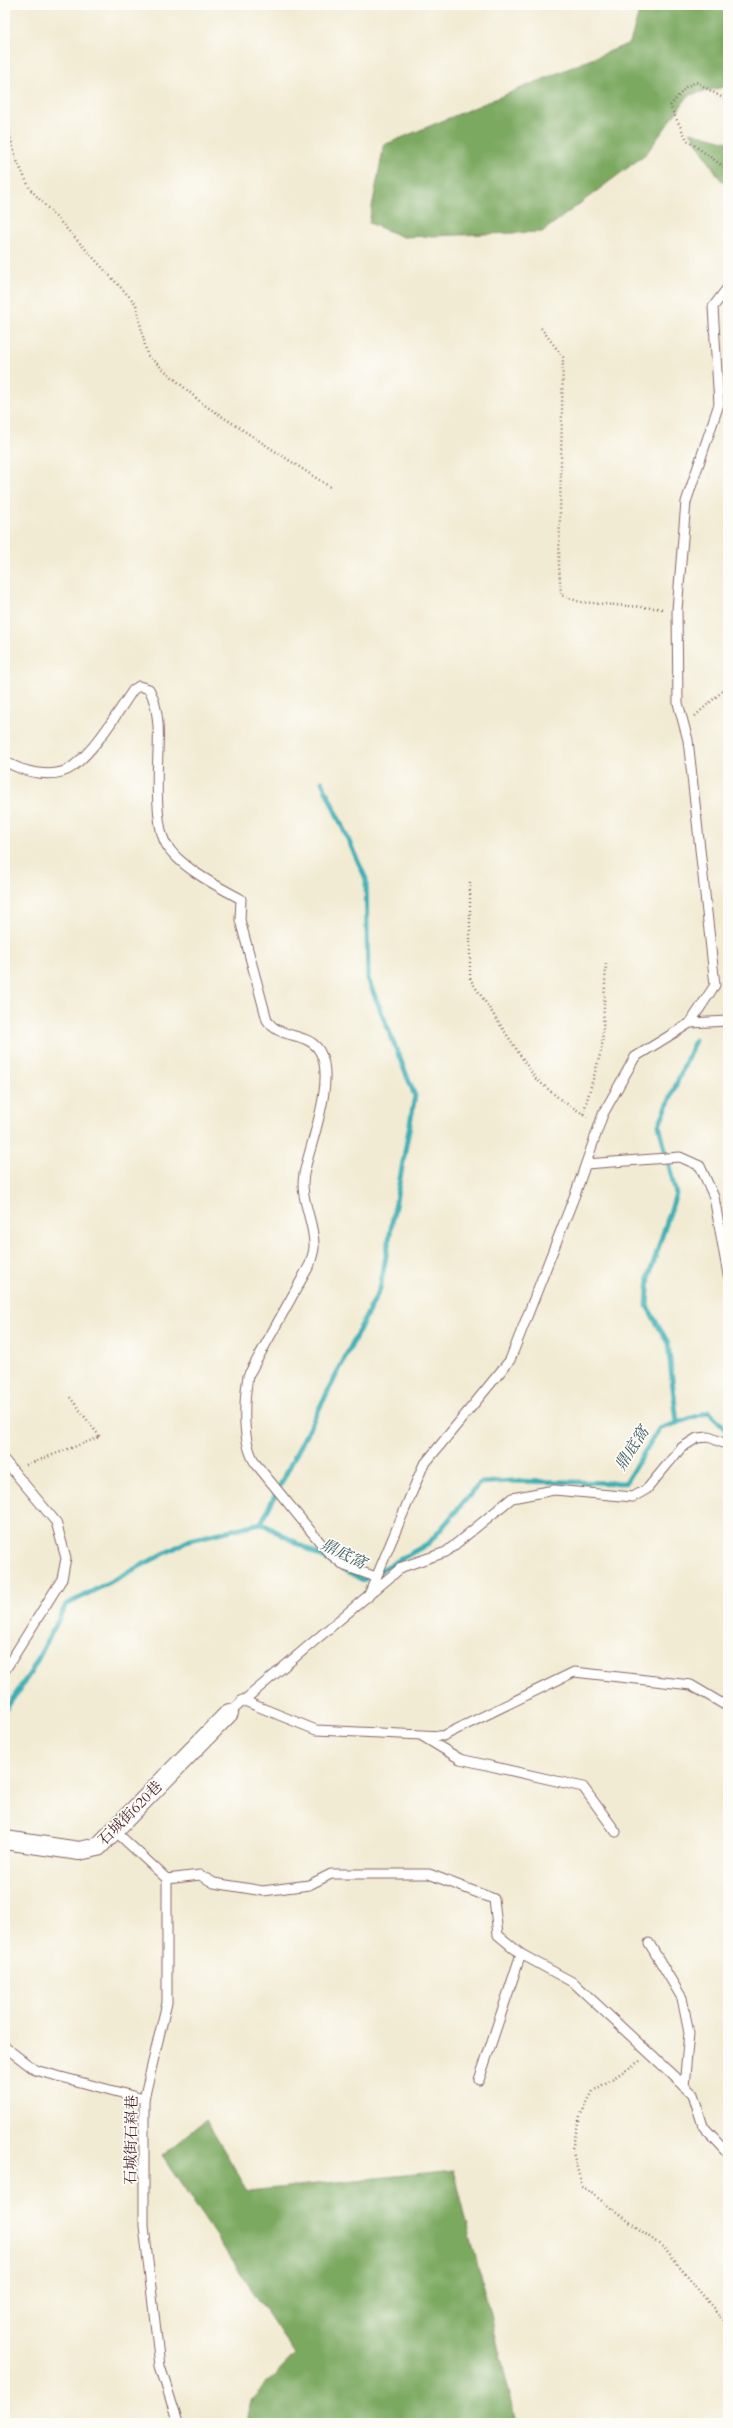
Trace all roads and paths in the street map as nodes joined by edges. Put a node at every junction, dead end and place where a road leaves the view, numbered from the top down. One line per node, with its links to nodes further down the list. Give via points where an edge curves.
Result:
1 (724, 5): 2 (path)
2 (728, 9)
3 (728, 101): 5 (path, via 696,82 686,86 670,106 687,140)
4 (5, 119): 8 (path, via 17,161 30,189 136,304 147,355 204,404)
5 (728, 170)
6 (728, 287): 9 (lane, via 713,307 719,404 686,502)
7 (541, 328): 9 (path, via 563,357 559,566 561,595 580,602)
8 (330, 487)
9 (677, 610): 11 (lane, via 678,702)
10 (728, 686): 11 (path)
11 (684, 726): 16 (lane, via 688,740 715,986)
12 (5, 761): 25 (lane, via 14,767 41,773 61,772 72,767 101,736 133,690 139,686 149,689 155,700 159,737 156,782 162,836 180,859 227,893 241,899 240,920 267,1020 278,1031 306,1039 320,1052 324,1068 320,1116 303,1186 314,1247 310,1264 248,1376 245,1394 247,1448 256,1464 328,1552 345,1566)
13 (470, 882): 17 (path, via 470,979 536,1080)
14 (606, 963): 17 (path, via 602,1048)
15 (728, 1021): 16 (lane)
16 (690, 1023): 18 (lane, via 635,1057)
17 (583, 1114): 18 (path)
18 (600, 1122): 19 (lane)
19 (586, 1164): 20 (lane, via 680,1157 700,1166 714,1197); 25 (lane, via 510,1360 423,1466)
20 (728, 1275)
21 (69, 1396): 24 (path, via 100,1437)
22 (728, 1445): 26 (lane, via 709,1437 697,1438 681,1448 647,1489 632,1497 554,1490 512,1498 446,1552 402,1567)
23 (5, 1461): 24 (lane)
24 (13, 1470): 27 (lane, via 56,1522 66,1558 62,1578)
25 (376, 1577): 26 (lane)
26 (368, 1598): 28 (lane)
27 (5, 1670)
28 (242, 1700): 30 (lane); 31 (lane, via 316,1730)
29 (728, 1707): 31 (lane, via 691,1685 574,1672 443,1736)
30 (229, 1713): 32 (street, 石城街620巷)
31 (419, 1735): 33 (lane, via 460,1759 583,1787)
32 (115, 1831): 34 (street, 石城街620巷, via 98,1847 79,1851); 35 (lane)
33 (616, 1832)
34 (5, 1840)
35 (167, 1879): 37 (lane, via 200,1875 214,1883 263,1891 309,1885 331,1874 429,1874 494,1899 498,1935); 42 (lane, 石城街石嵙巷, via 167,2003)
36 (649, 1944): 41 (lane, via 682,1998 689,2033)
37 (521, 1954): 39 (lane, via 574,1983); 40 (lane)
38 (5, 2047): 42 (lane, via 35,2070)
39 (650, 2054): 41 (lane); 44 (path, via 593,2091 580,2116 572,2149 582,2186 664,2248)
40 (479, 2080)
41 (684, 2086): 43 (lane, via 693,2094 703,2126)
42 (144, 2099): 45 (lane, 石城街石嵙巷, via 145,2234 160,2366)
43 (728, 2153)
44 (728, 2326)
45 (178, 2423)

